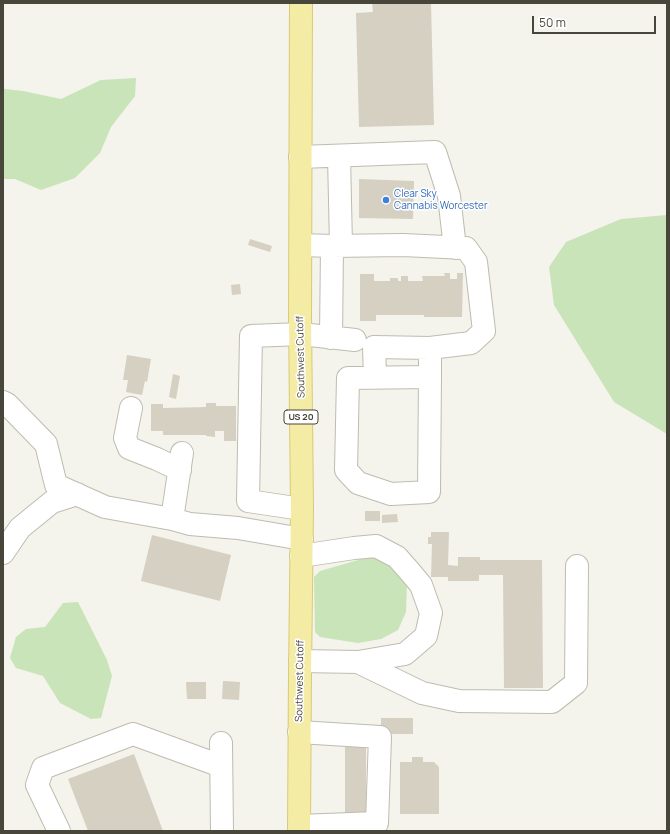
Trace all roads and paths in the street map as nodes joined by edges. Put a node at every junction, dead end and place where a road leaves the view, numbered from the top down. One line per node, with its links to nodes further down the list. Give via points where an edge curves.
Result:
1 (301, 3): 3 (main road, Southwest Cutoff / US 20)
2 (339, 156): 3 (lane); 5 (lane); 6 (lane, via 436,152 449,196)
3 (300, 157): 4 (main road, Southwest Cutoff / US 20)
4 (300, 245): 5 (lane); 7 (main road, Southwest Cutoff / US 20)
5 (337, 246): 6 (lane, via 403,245); 8 (lane)
6 (455, 248): 10 (lane, via 466,248 476,262 484,331 471,343)
7 (300, 334): 8 (lane); 16 (main road, Southwest Cutoff / US 20); 16 (lane, via 251,336 248,501)
8 (331, 338): 9 (lane)
9 (355, 340)
10 (430, 348): 11 (lane, via 374,347); 12 (lane)
11 (374, 377): 12 (lane); 12 (lane, via 348,378 346,470 358,483 391,494 429,492)
12 (430, 377)
13 (3, 402): 15 (lane, via 46,444 56,484)
14 (131, 408): 17 (lane, via 125,438 129,448 157,459 181,462)
15 (77, 494): 17 (lane, via 105,507); 19 (lane, via 52,502 20,528)
16 (302, 509): 18 (main road, Southwest Cutoff / US 20)
17 (172, 519): 18 (lane, via 190,524 238,528)
18 (302, 548): 21 (main road, Southwest Cutoff / US 20); 22 (lane, via 376,546 397,557 421,585 431,613 426,636 405,654)
19 (3, 553)
20 (577, 566): 22 (lane, via 576,683 552,702 459,701 422,693)
21 (300, 660): 22 (lane); 23 (main road, Southwest Cutoff / US 20)
22 (358, 662)
23 (299, 732): 26 (main road, Southwest Cutoff / US 20); 26 (lane, via 380,737 377,823)
24 (221, 743): 25 (lane)
25 (221, 766): 27 (lane, via 133,734 43,768 37,785); 28 (lane)
26 (299, 828)
27 (59, 831)
28 (222, 831)

